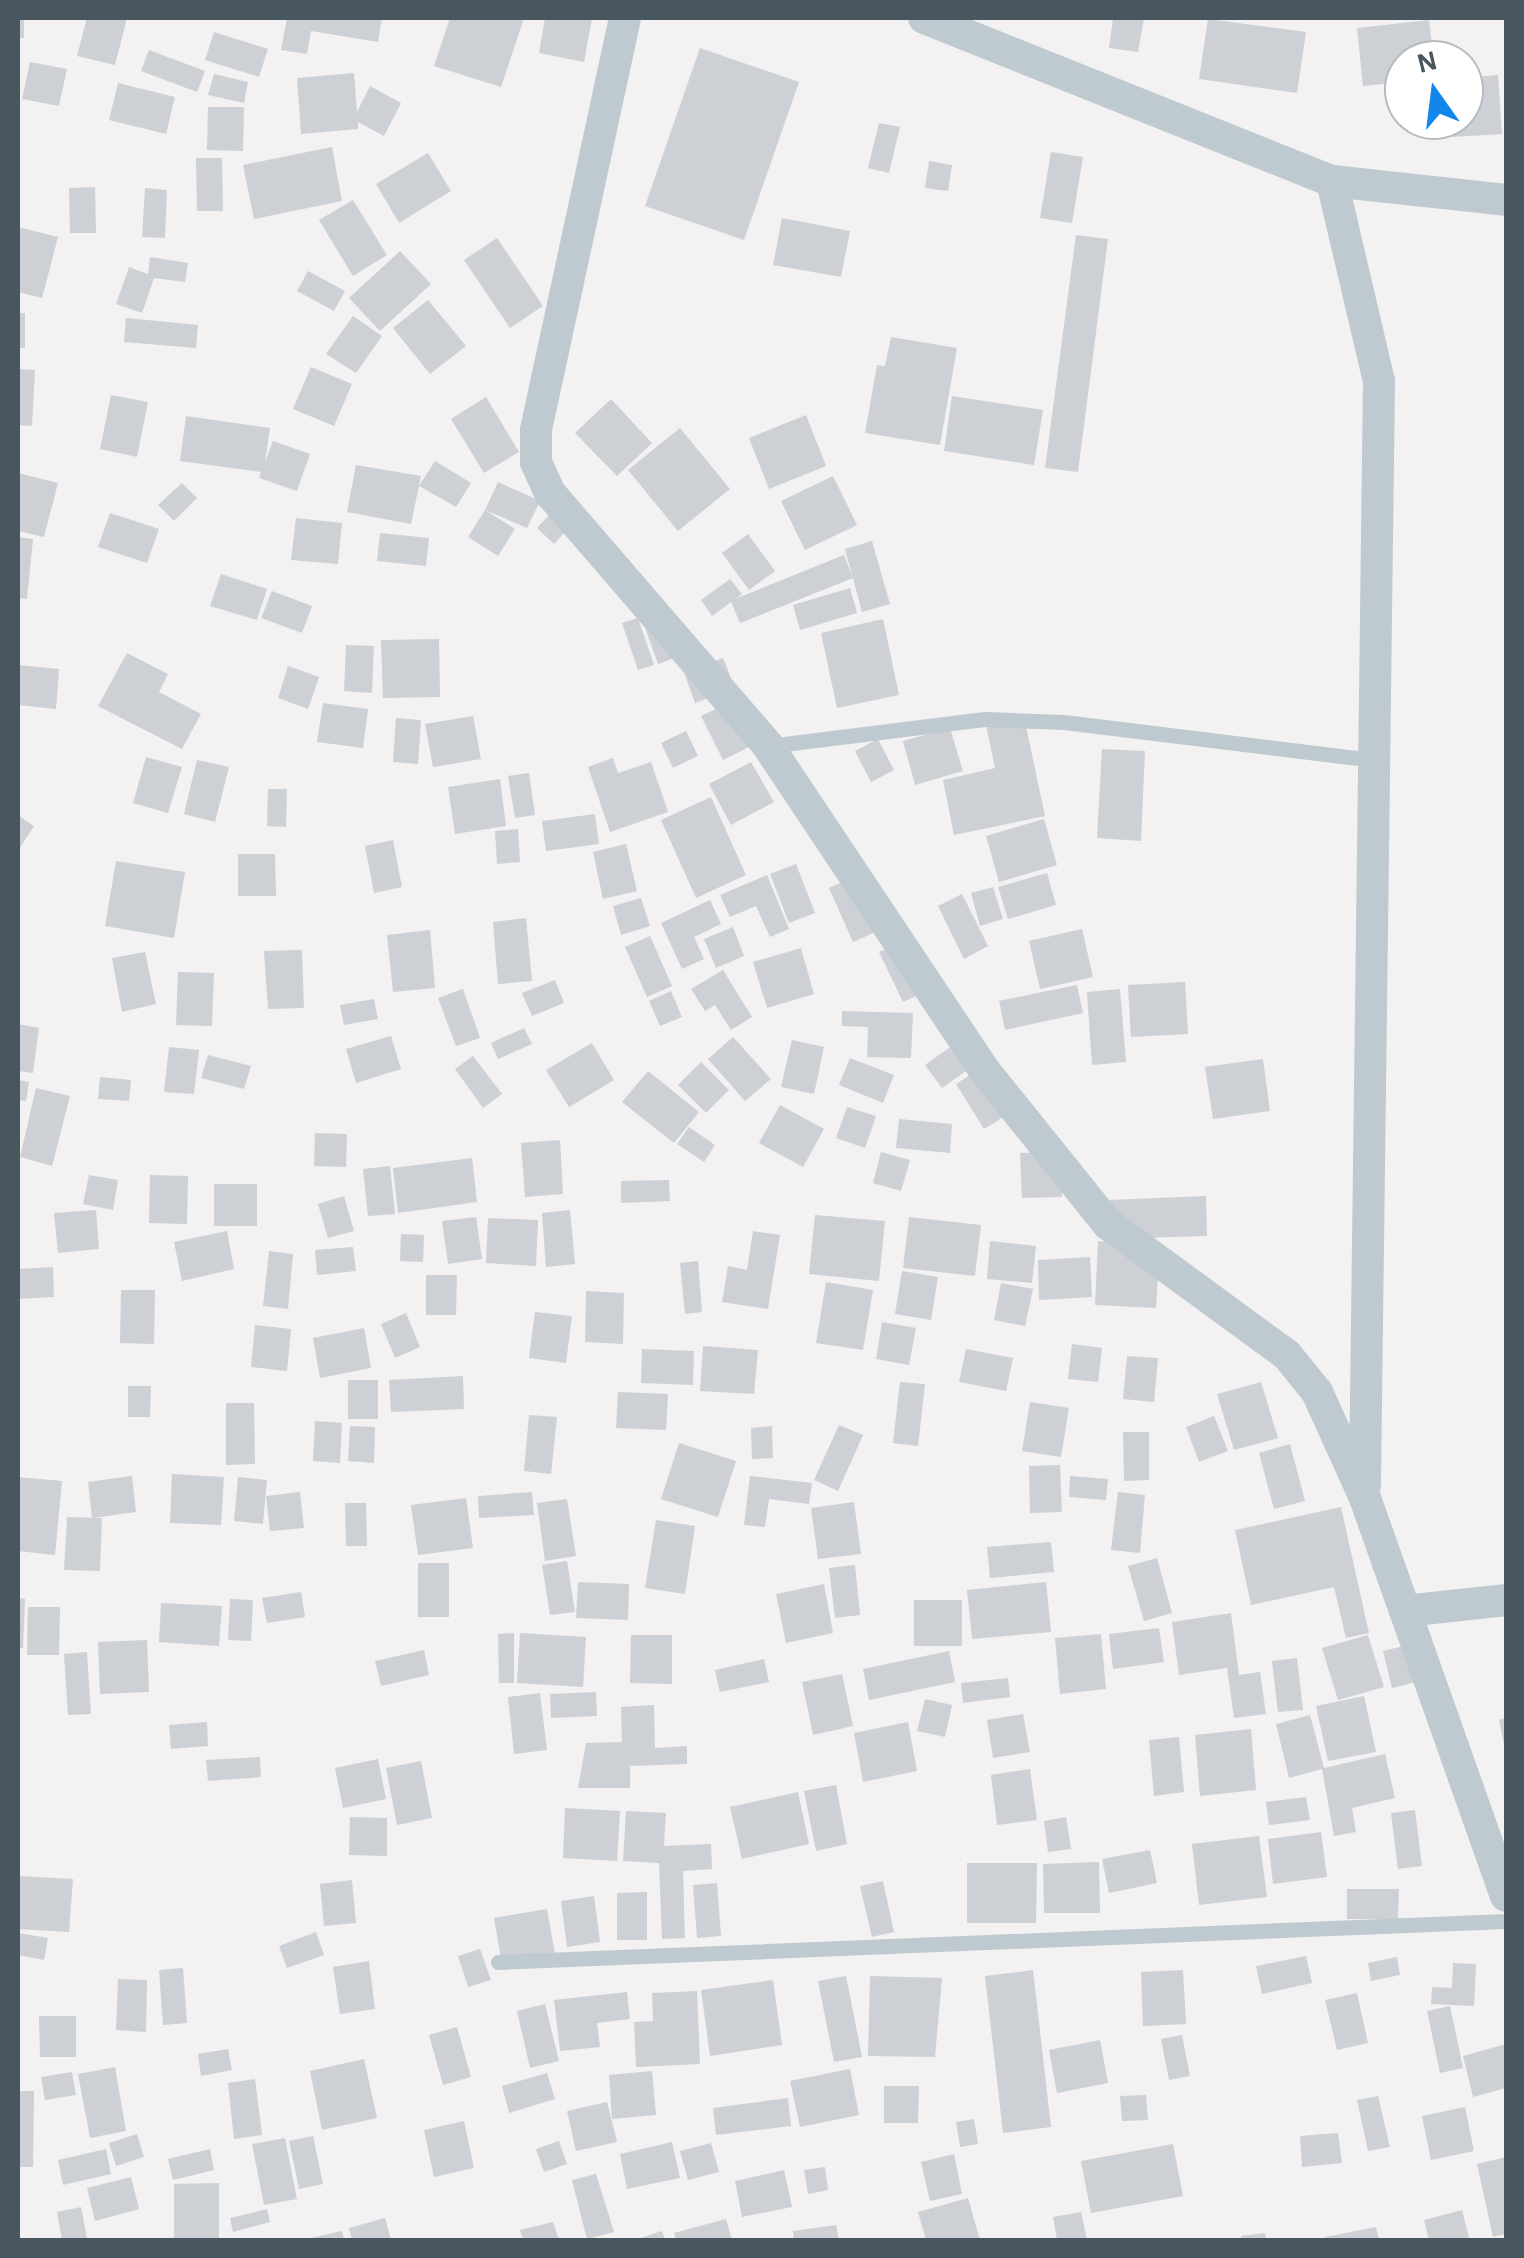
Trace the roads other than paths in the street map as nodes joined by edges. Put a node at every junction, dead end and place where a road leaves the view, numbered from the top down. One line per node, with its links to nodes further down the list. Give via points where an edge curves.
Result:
1 (624, 18): 5 (street, via 536,431 536,462 550,494)
2 (924, 18): 3 (street)
3 (1332, 181): 4 (street); 6 (street, via 1379,381)
4 (1506, 200)
5 (768, 746): 6 (lane, via 986,720 1064,722); 7 (street, via 996,1086 1108,1224 1287,1355 1317,1392)
6 (1379, 760): 7 (street)
7 (1365, 1498): 9 (street)
8 (1506, 1600): 9 (street)
9 (1405, 1611): 10 (street)
10 (1506, 1896)
11 (1506, 1921): 12 (lane)
12 (498, 1962)

